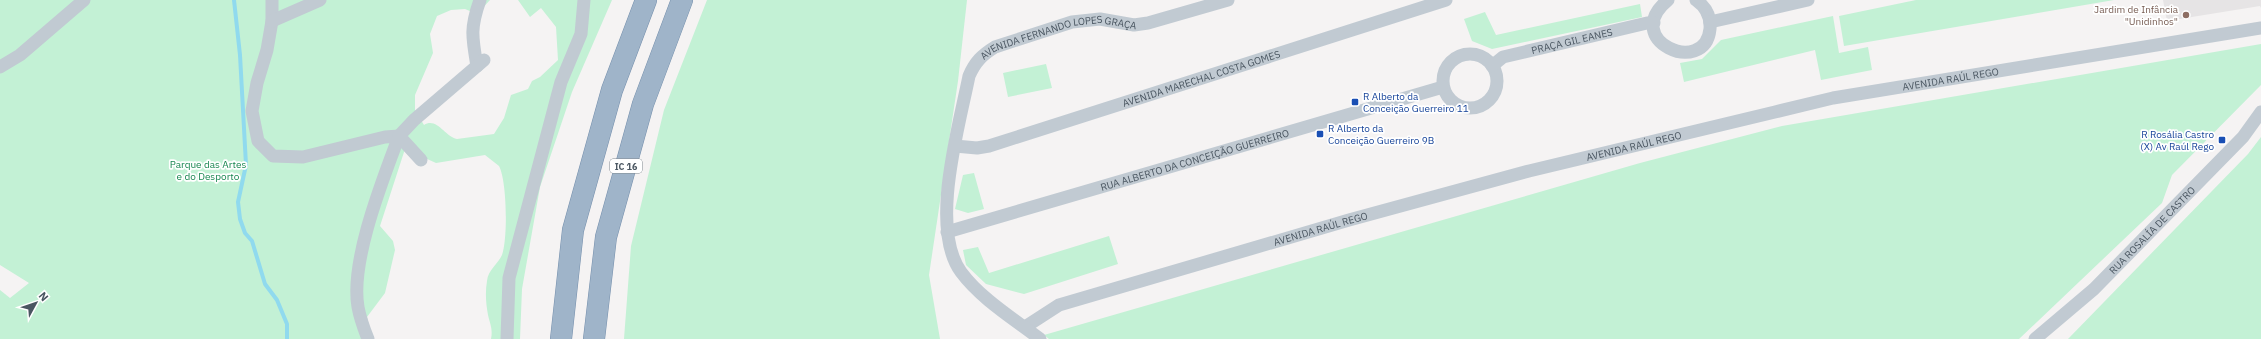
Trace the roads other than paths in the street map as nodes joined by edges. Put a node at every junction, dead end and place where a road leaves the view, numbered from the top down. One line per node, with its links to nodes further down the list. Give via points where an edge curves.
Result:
1 (84, 0): 17 (street, via 20,55)
2 (272, 0): 13 (street)
3 (320, 0): 13 (street)
4 (480, 0): 21 (street, via 472,22 473,43 480,63)
5 (584, 0): 27 (street, via 581,34 561,82 509,278)
6 (646, 0): 28 (highway, via 612,90 573,230)
7 (682, 0): 29 (highway, IC 16, via 643,104 606,237)
8 (1228, 0): 22 (street, AVENIDA FERNANDO LOPES GRAÇA, via 1148,24 1134,25 1100,19 1072,22 995,47 978,60 969,76)
9 (1446, 0): 22 (street, AVENIDA MARECHAL COSTA GOMES, via 989,146 966,149)
10 (1668, 0): 15 (street, via 1660,6)
11 (1696, 0): 14 (street, via 1708,12)
12 (1808, 0): 14 (street)
13 (272, 21): 21 (street, via 268,50 257,83 252,112 258,141 273,156 303,157 385,136)
14 (1710, 22): 15 (street, via 1706,39 1692,51 1683,53 1674,52 1659,41)
15 (1654, 23): 18 (street, PRAÇA GIL EANES, via 1503,58)
16 (2261, 28): 25 (street, AVENIDA RAÚL REGO, via 1833,98 1602,153 1348,220 1059,305)
17 (0, 66)
18 (1492, 66): 19 (street, via 1475,54 1458,56 1450,61 1444,70); 19 (street, via 1497,81 1496,90 1486,104 1477,108 1456,105 1448,99)
19 (1443, 87): 24 (street, RUA ALBERTO DA CONCEIÇÃO GUERREIRO)
20 (2261, 112): 31 (street, RUA ROSALÍA DE CASTRO, via 2243,137 2094,289)
21 (399, 136): 23 (street); 26 (street, via 376,198 358,273 358,306)
22 (955, 146): 24 (street, AVENIDA FERNANDO LOPES GRAÇA, via 945,208)
23 (420, 160)
24 (947, 232): 25 (street, AVENIDA FERNANDO LOPES GRAÇA, via 949,248 961,272 984,296)
25 (1025, 327): 30 (street, AVENIDA FERNANDO LOPES GRAÇA)
26 (368, 339)
27 (508, 339)
28 (561, 339)
29 (594, 339)
30 (1040, 339)
31 (2035, 339)

